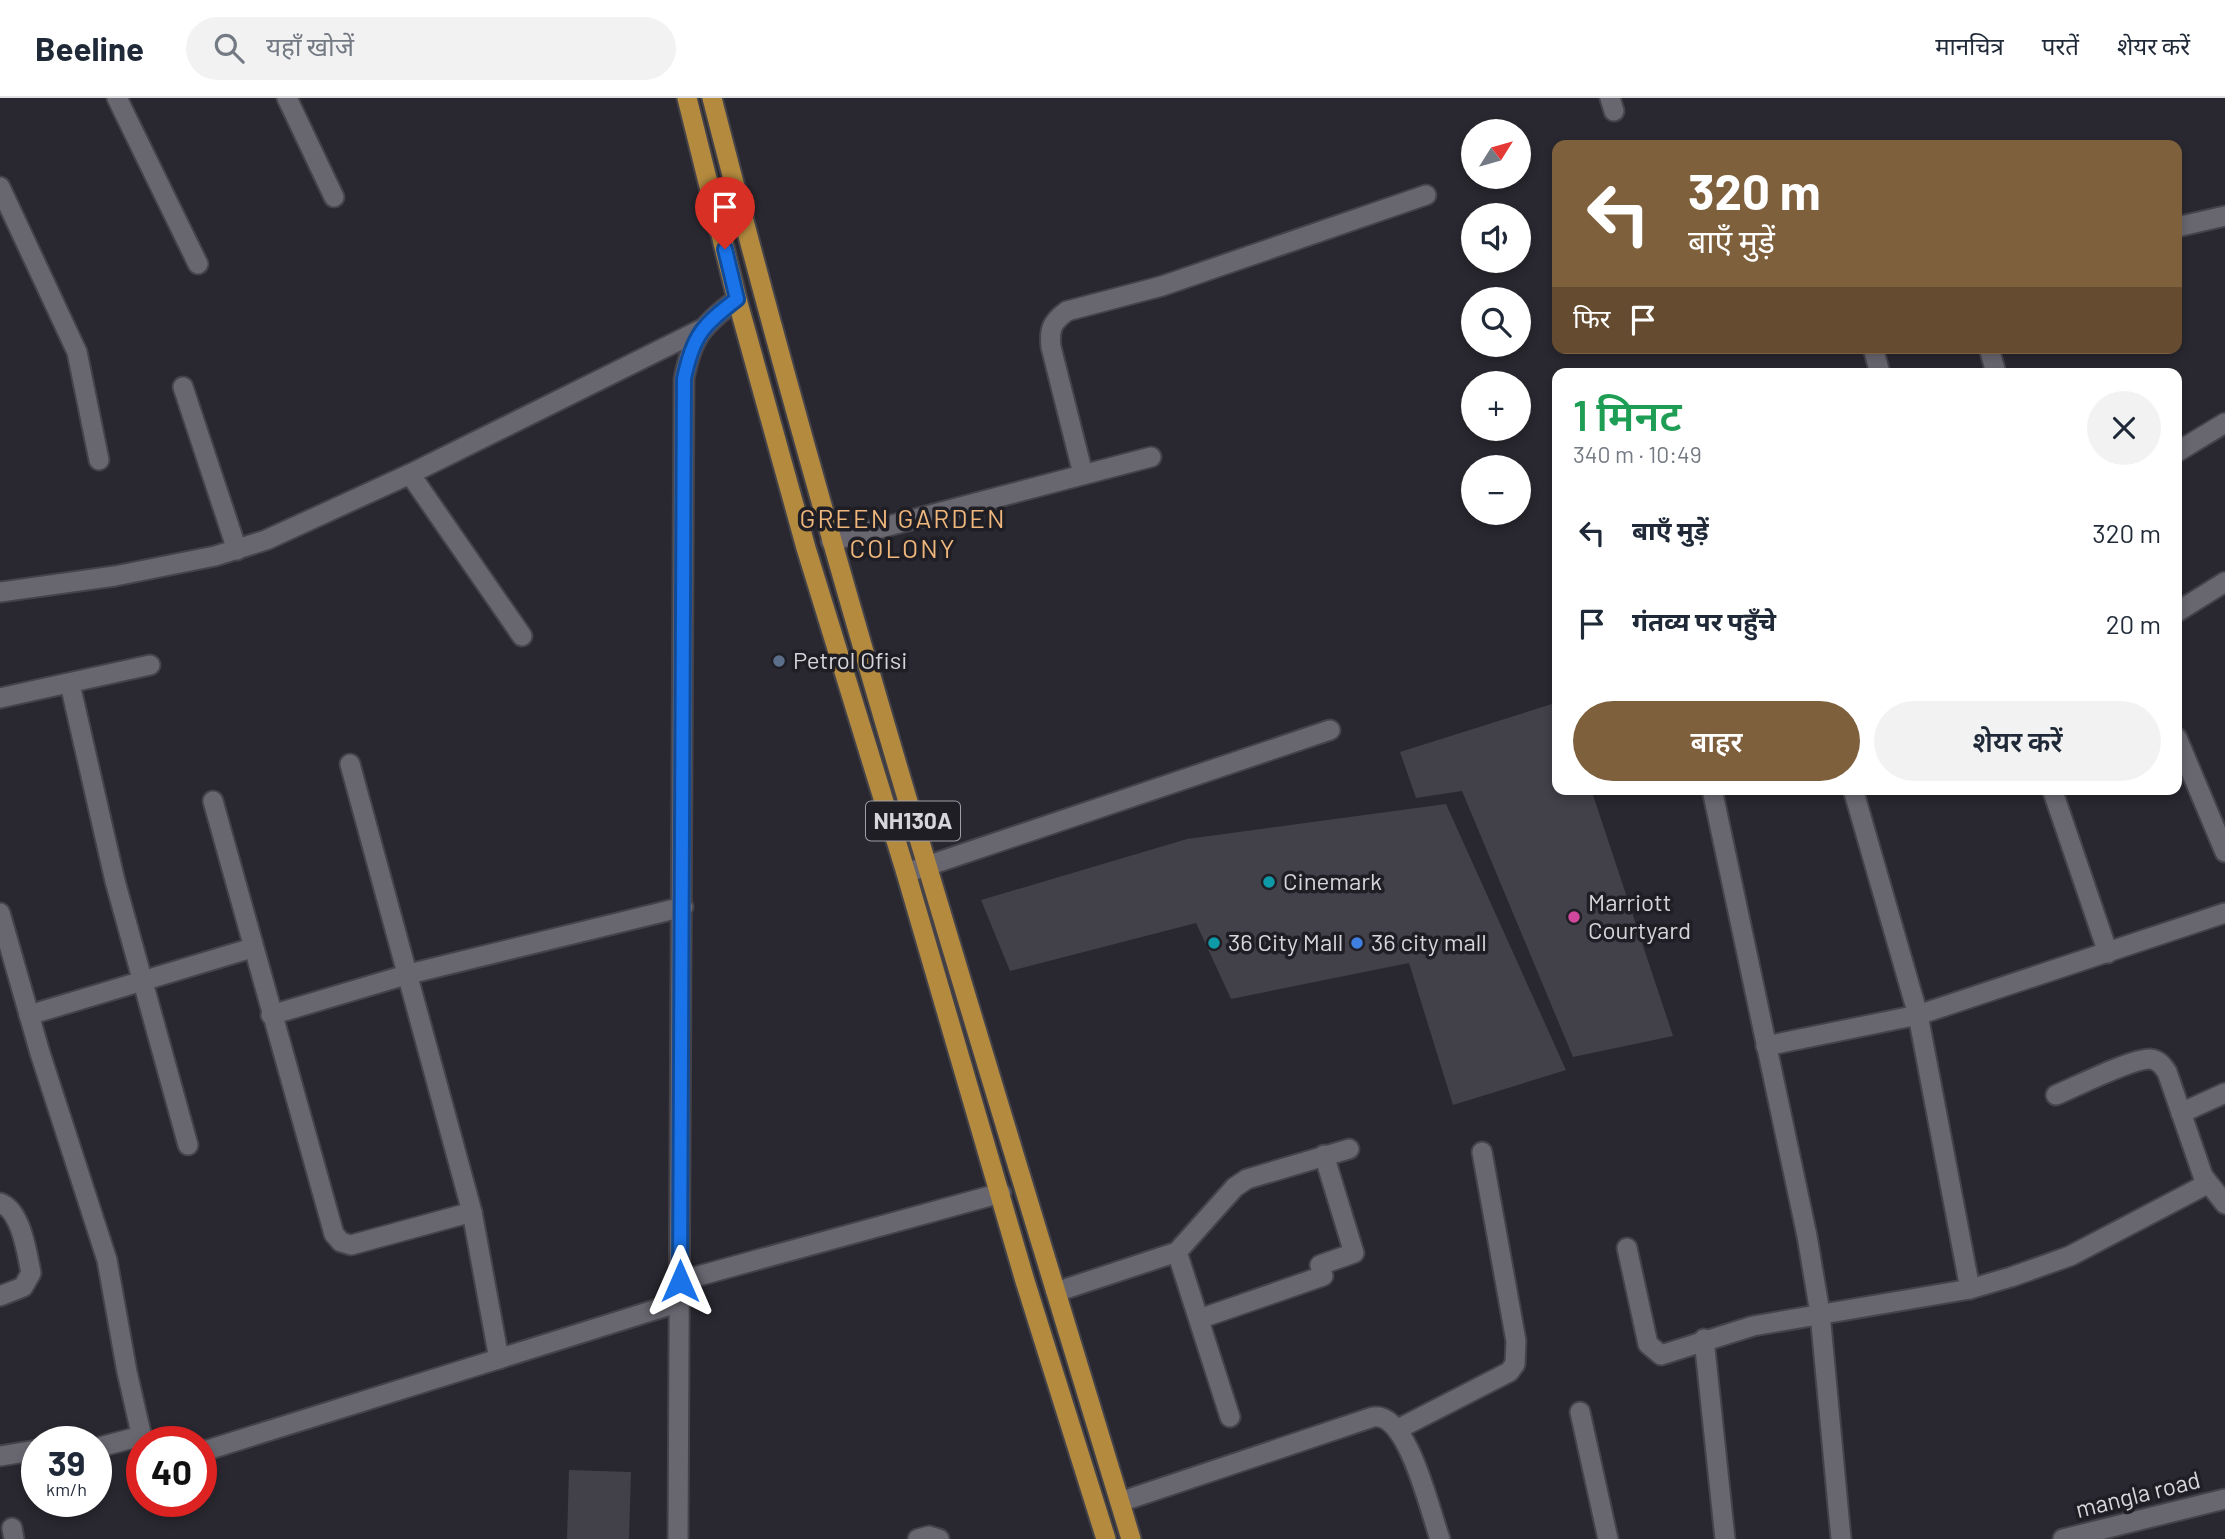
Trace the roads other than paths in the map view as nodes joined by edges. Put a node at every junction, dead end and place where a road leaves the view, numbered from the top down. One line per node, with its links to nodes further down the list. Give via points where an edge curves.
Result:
1 (117, 98): 10 (street)
2 (287, 98): 7 (street)
3 (687, 98): 11 (highway, NH130A)
4 (712, 98): 20 (highway, NH130A)
5 (0, 187): 17 (street, via 78,352)
6 (1426, 195): 19 (street, via 1057,318 1050,327 1051,347)
7 (334, 197)
8 (2225, 216): 9 (street)
9 (2182, 226)
10 (198, 264)
11 (737, 299): 12 (street); 38 (highway, NH130A, via 806,548)
12 (700, 330): 18 (street); 39 (street, via 684,379)
13 (183, 387): 21 (street)
14 (2225, 423): 15 (street)
15 (2182, 449)
16 (1151, 457): 19 (street)
17 (99, 460)
18 (410, 474): 21 (street); 25 (street)
19 (1083, 474): 20 (street)
20 (831, 541): 37 (highway, NH130A)
21 (237, 550): 23 (street, via 115,576)
22 (2225, 582): 24 (street)
23 (0, 592)
24 (2182, 609)
25 (522, 636)
26 (150, 665): 27 (street)
27 (70, 684): 28 (street); 46 (street)
28 (0, 698)
29 (1330, 730): 37 (street)
30 (2182, 750): 36 (street)
31 (350, 764): 44 (street)
32 (1713, 795): 50 (street)
33 (1855, 795): 49 (street)
34 (2054, 795): 43 (street)
35 (213, 801): 42 (street)
36 (2225, 852)
37 (926, 865): 38 (street); 65 (highway, NH130A)
38 (906, 873): 59 (highway, NH130A)
39 (683, 907): 44 (street); 66 (street)
40 (0, 913): 45 (street)
41 (2225, 913): 43 (street)
42 (252, 948): 46 (street); 48 (street)
43 (2108, 953): 49 (street)
44 (409, 974): 48 (street); 62 (street)
45 (9, 980): 47 (street)
46 (143, 982): 47 (street); 54 (street)
47 (29, 1015): 78 (street, via 107,1260)
48 (271, 1015): 62 (street, via 337,1239 351,1245)
49 (1918, 1015): 50 (street); 68 (street)
50 (1766, 1046): 72 (street)
51 (2225, 1093): 53 (street)
52 (2056, 1095): 53 (street, via 2152,1059 2167,1072)
53 (2181, 1113): 58 (street)
54 (188, 1145)
55 (1349, 1149): 57 (street)
56 (1482, 1152): 79 (street, via 1516,1364 1509,1372)
57 (1324, 1156): 64 (street, via 1247,1179); 73 (street, via 1354,1253 1320,1265 1323,1276)
58 (2207, 1184): 61 (street); 68 (street, via 2053,1264)
59 (1000, 1193): 66 (street); 67 (highway, NH130A)
60 (0, 1203): 70 (street, via 15,1214 31,1273 27,1284)
61 (2225, 1204)
62 (472, 1212): 75 (street)
63 (1627, 1248): 74 (street, via 1648,1344 1667,1354)
64 (1177, 1252): 69 (street); 73 (street)
65 (1050, 1273): 67 (highway); 69 (highway, NH130A)
66 (680, 1281): 71 (street)
67 (1025, 1281): 88 (highway, NH130A)
68 (1970, 1289): 72 (street)
69 (1056, 1292): 84 (highway, NH130A)
70 (0, 1296)
71 (680, 1302): 75 (street); 85 (street)
72 (1820, 1313): 74 (street); 93 (street)
73 (1199, 1319): 77 (street)
74 (1704, 1339): 92 (street)
75 (499, 1359): 80 (street)
76 (1580, 1412): 91 (street)
77 (1230, 1417)
78 (139, 1426)
79 (1398, 1429): 84 (street, via 1383,1417 1373,1417); 90 (street)
80 (217, 1447)
81 (21, 1453): 82 (street)
82 (0, 1456)
83 (2225, 1499): 94 (street, mangla road)
84 (1120, 1502): 89 (highway, NH130A)
85 (678, 1539)
86 (918, 1539): 87 (street)
87 (939, 1539)
88 (1106, 1539)
89 (1131, 1539)
90 (1440, 1539)
91 (1608, 1539)
92 (1725, 1539)
93 (1841, 1539)
94 (2063, 1539)

